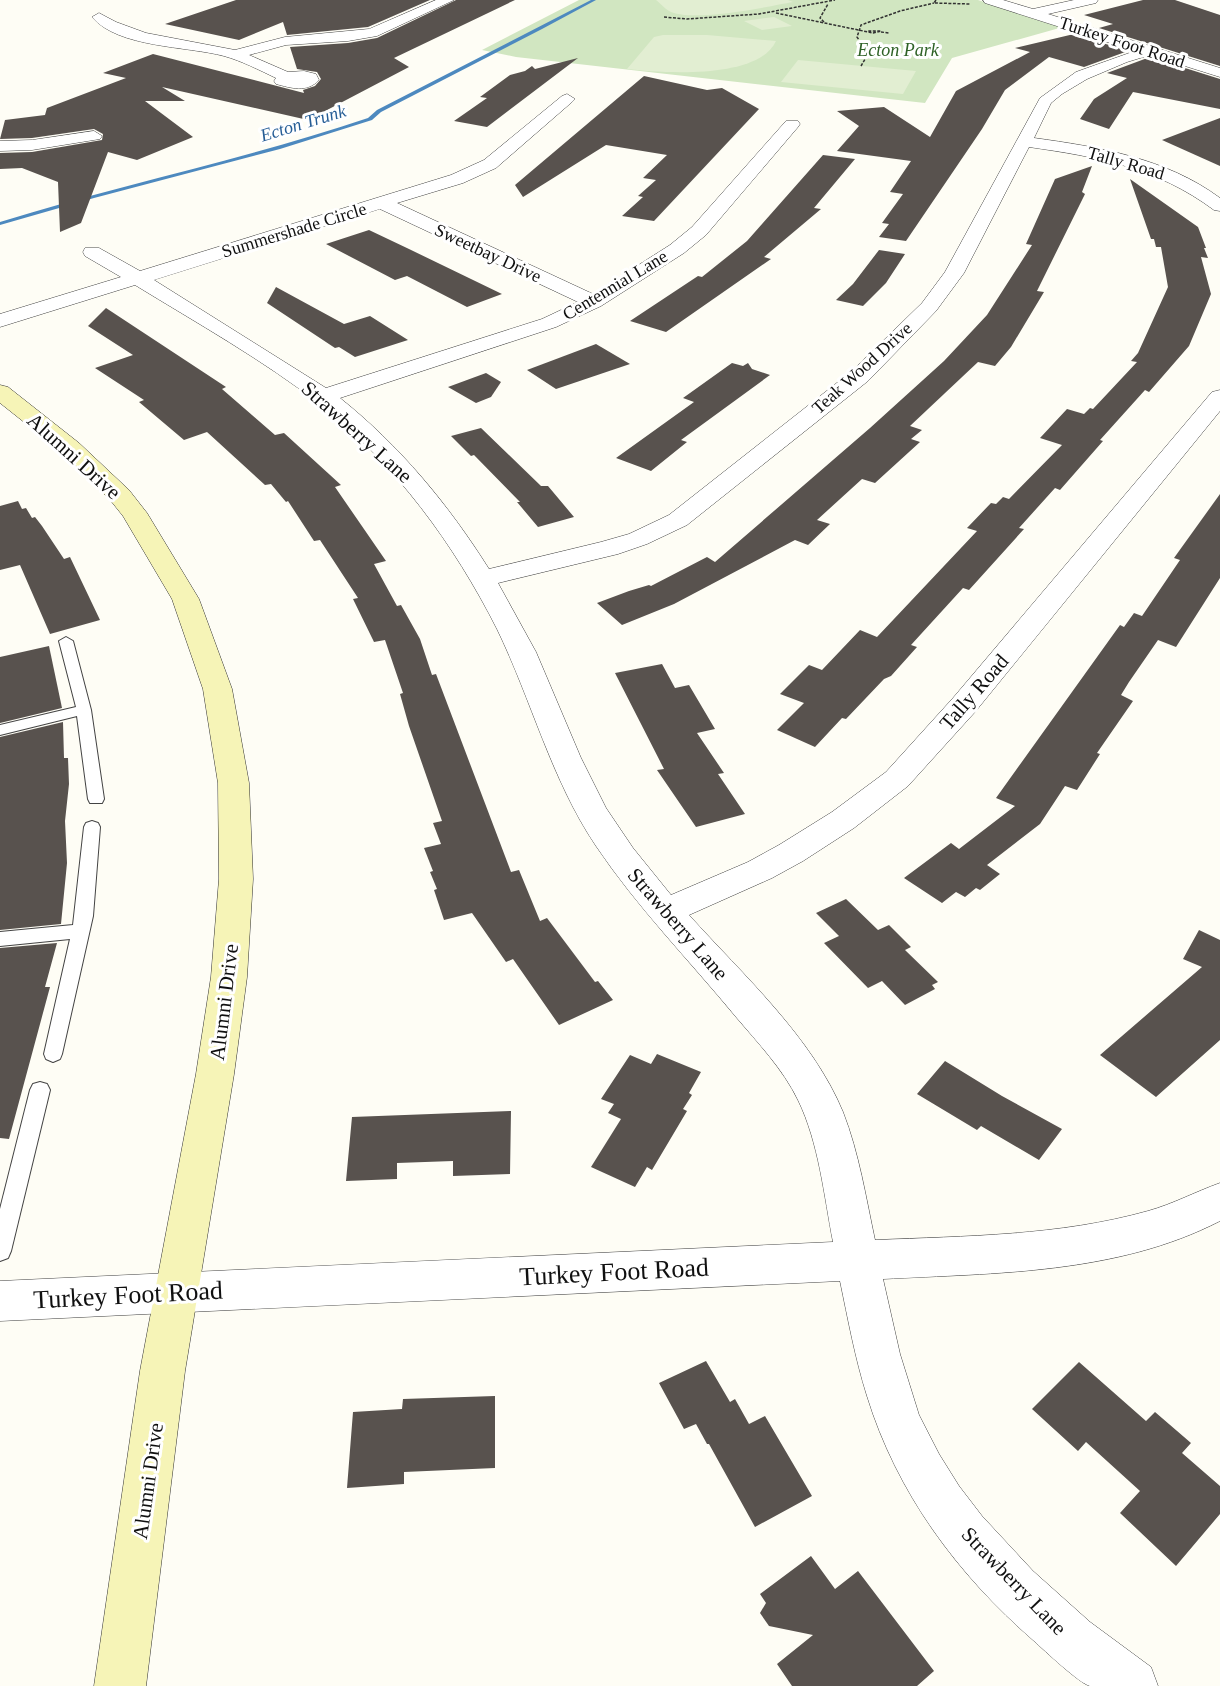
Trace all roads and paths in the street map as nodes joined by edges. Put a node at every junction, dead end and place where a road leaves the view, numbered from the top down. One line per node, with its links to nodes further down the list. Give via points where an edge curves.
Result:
1 (447, 0): 9 (street)
2 (835, 0): 7 (path)
3 (990, 0): 11 (street, Turkey Foot Road)
4 (1092, 0): 11 (street)
5 (411, 2): 9 (street)
6 (935, 2): 8 (path); 15 (path, via 900,11)
7 (828, 3): 10 (path); 14 (path, via 820,18)
8 (973, 4)
9 (432, 6): 19 (street, via 383,29 357,36 285,41)
10 (771, 12): 13 (path, via 687,19); 14 (path)
11 (1033, 14): 18 (street, Turkey Foot Road)
12 (90, 16): 19 (street, via 143,36)
13 (664, 17)
14 (824, 22): 15 (path)
15 (859, 29): 16 (path); 20 (path, via 857,37 868,54)
16 (868, 30): 17 (path)
17 (889, 33)
18 (1150, 51): 21 (street, Turkey Foot Road); 26 (street, Teak Wood Drive, via 1100,67 1057,90 1045,101)
19 (234, 55): 22 (street)
20 (861, 66)
21 (1220, 73)
22 (286, 77)
23 (567, 99): 28 (street, Summershade Circle, via 480,170)
24 (792, 124): 32 (street, Centennial Lane, via 699,231)
25 (94, 136): 27 (street)
26 (1023, 141): 29 (street, Tally Road, via 1140,164 1186,183); 37 (street, Teak Wood Drive, via 964,258 929,307 888,350 804,421 691,511 660,530 609,548)
27 (0, 146)
28 (382, 203): 31 (street, Summershade Circle); 32 (street, Sweetbay Drive)
29 (1220, 207)
30 (92, 252): 31 (street, Strawberry Lane)
31 (138, 277): 33 (street, Summershade Circle); 35 (street, Strawberry Lane)
32 (594, 302): 35 (street, Centennial Lane, via 549,323)
33 (0, 321)
34 (0, 392): 51 (main road, Alumni Drive, via 66,443 134,513 190,606 221,698 235,785 236,910 215,1073)
35 (323, 396): 37 (street, Strawberry Lane, via 417,486 447,524)
36 (1220, 397): 43 (street, Tally Road, via 964,705 897,779 791,853)
37 (481, 579): 43 (street, Strawberry Lane, via 526,661 578,786 602,830 639,882)
38 (66, 641): 39 (lane)
39 (84, 710): 40 (lane); 41 (lane)
40 (0, 730)
41 (96, 799)
42 (92, 827): 44 (lane)
43 (666, 911): 50 (street, Strawberry Lane, via 771,1032 818,1099 833,1142)
44 (81, 931): 45 (lane); 46 (lane)
45 (0, 939)
46 (53, 1054)
47 (40, 1090): 49 (lane)
48 (1220, 1201): 50 (street, Turkey Foot Road, via 1159,1226 1083,1244 1018,1253)
49 (0, 1251)
50 (858, 1261): 51 (street, Turkey Foot Road); 54 (street, Strawberry Lane, via 885,1378 922,1471 966,1535 991,1563 1062,1634)
51 (175, 1292): 52 (street, Turkey Foot Road); 53 (main road, Alumni Drive)
52 (0, 1301)
53 (120, 1686)
54 (1131, 1686)

